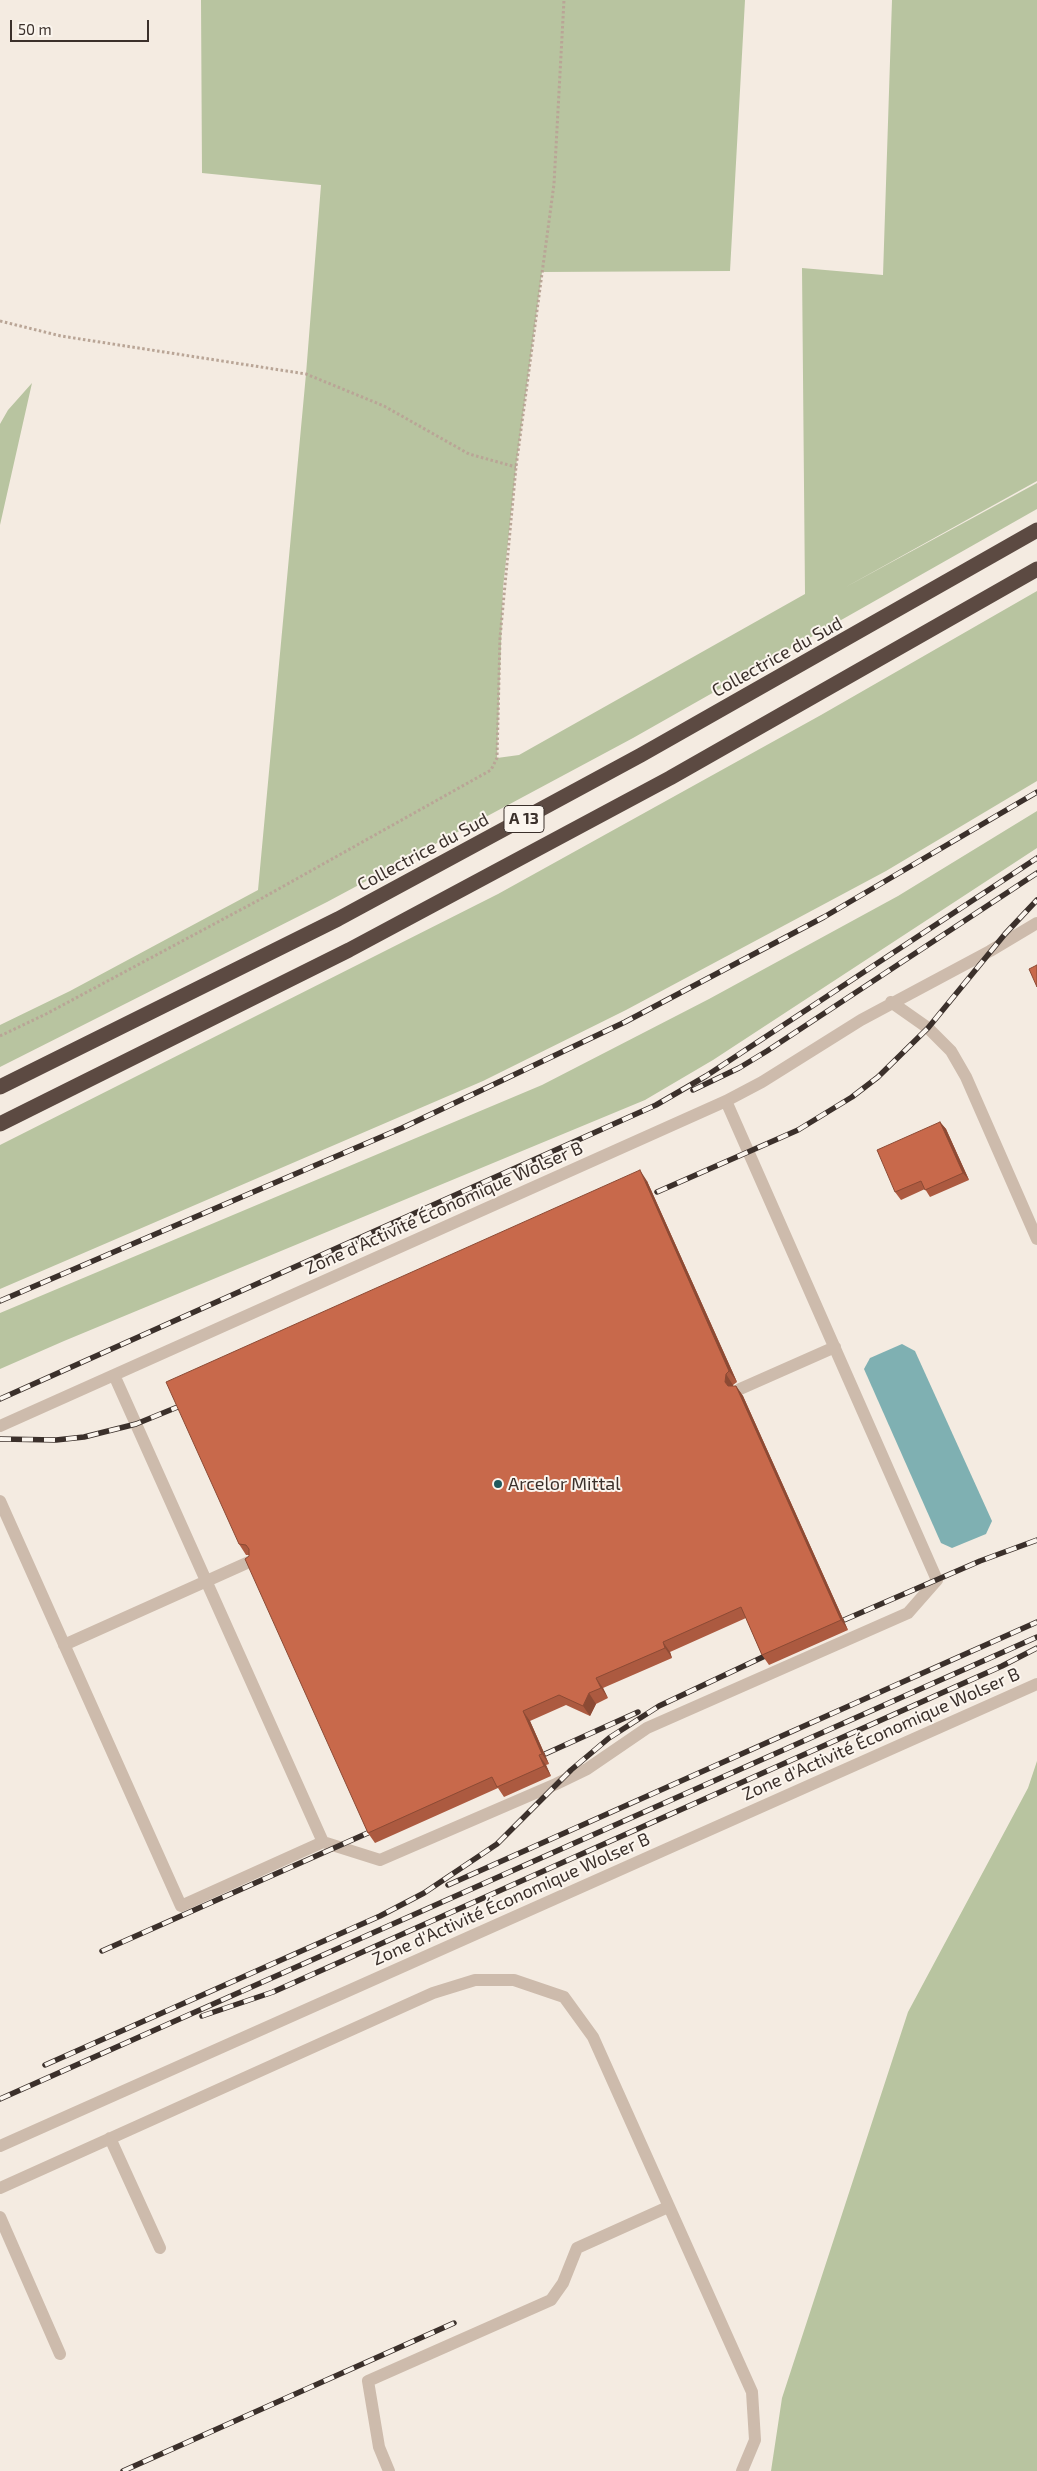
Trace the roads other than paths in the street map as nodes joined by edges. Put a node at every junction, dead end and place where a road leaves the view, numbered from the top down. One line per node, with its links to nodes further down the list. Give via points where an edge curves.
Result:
1 (1037, 530): 5 (highway, Collectrice du Sud / A 13, via 650,751 338,919)
2 (1037, 569): 7 (highway, A 13, via 670,778 358,946)
3 (1037, 923): 4 (street, Zone d'Activité Économique Wolser B)
4 (891, 1002): 6 (street, Zone d'Activité Économique Wolser B); 8 (street, via 928,1028 951,1051)
5 (0, 1087)
6 (726, 1101): 10 (street); 11 (street, Zone d'Activité Économique Wolser B)
7 (0, 1124)
8 (1032, 1216): 9 (street)
9 (1037, 1239)
10 (835, 1347): 12 (street); 19 (street, via 937,1580 908,1613 647,1728 587,1769 380,1860)
11 (114, 1375): 13 (street, Zone d'Activité Économique Wolser B); 16 (street)
12 (740, 1389)
13 (0, 1426)
14 (0, 1501): 17 (street)
15 (249, 1562): 16 (street)
16 (206, 1582): 17 (street); 19 (street)
17 (64, 1646): 19 (street, via 181,1906)
18 (1037, 1684): 21 (street, Zone d'Activité Économique Wolser B)
19 (323, 1842)
20 (110, 2138): 22 (street); 23 (street, via 433,1993 475,1980 514,1980 564,1997 593,2037); 25 (street)
21 (0, 2146)
22 (0, 2188)
23 (668, 2206): 27 (street, via 577,2248 563,2283 551,2300 368,2381 379,2448); 28 (street, via 752,2392 755,2440)
24 (0, 2217): 26 (street)
25 (160, 2248)
26 (60, 2354)
27 (389, 2471)
28 (742, 2471)

